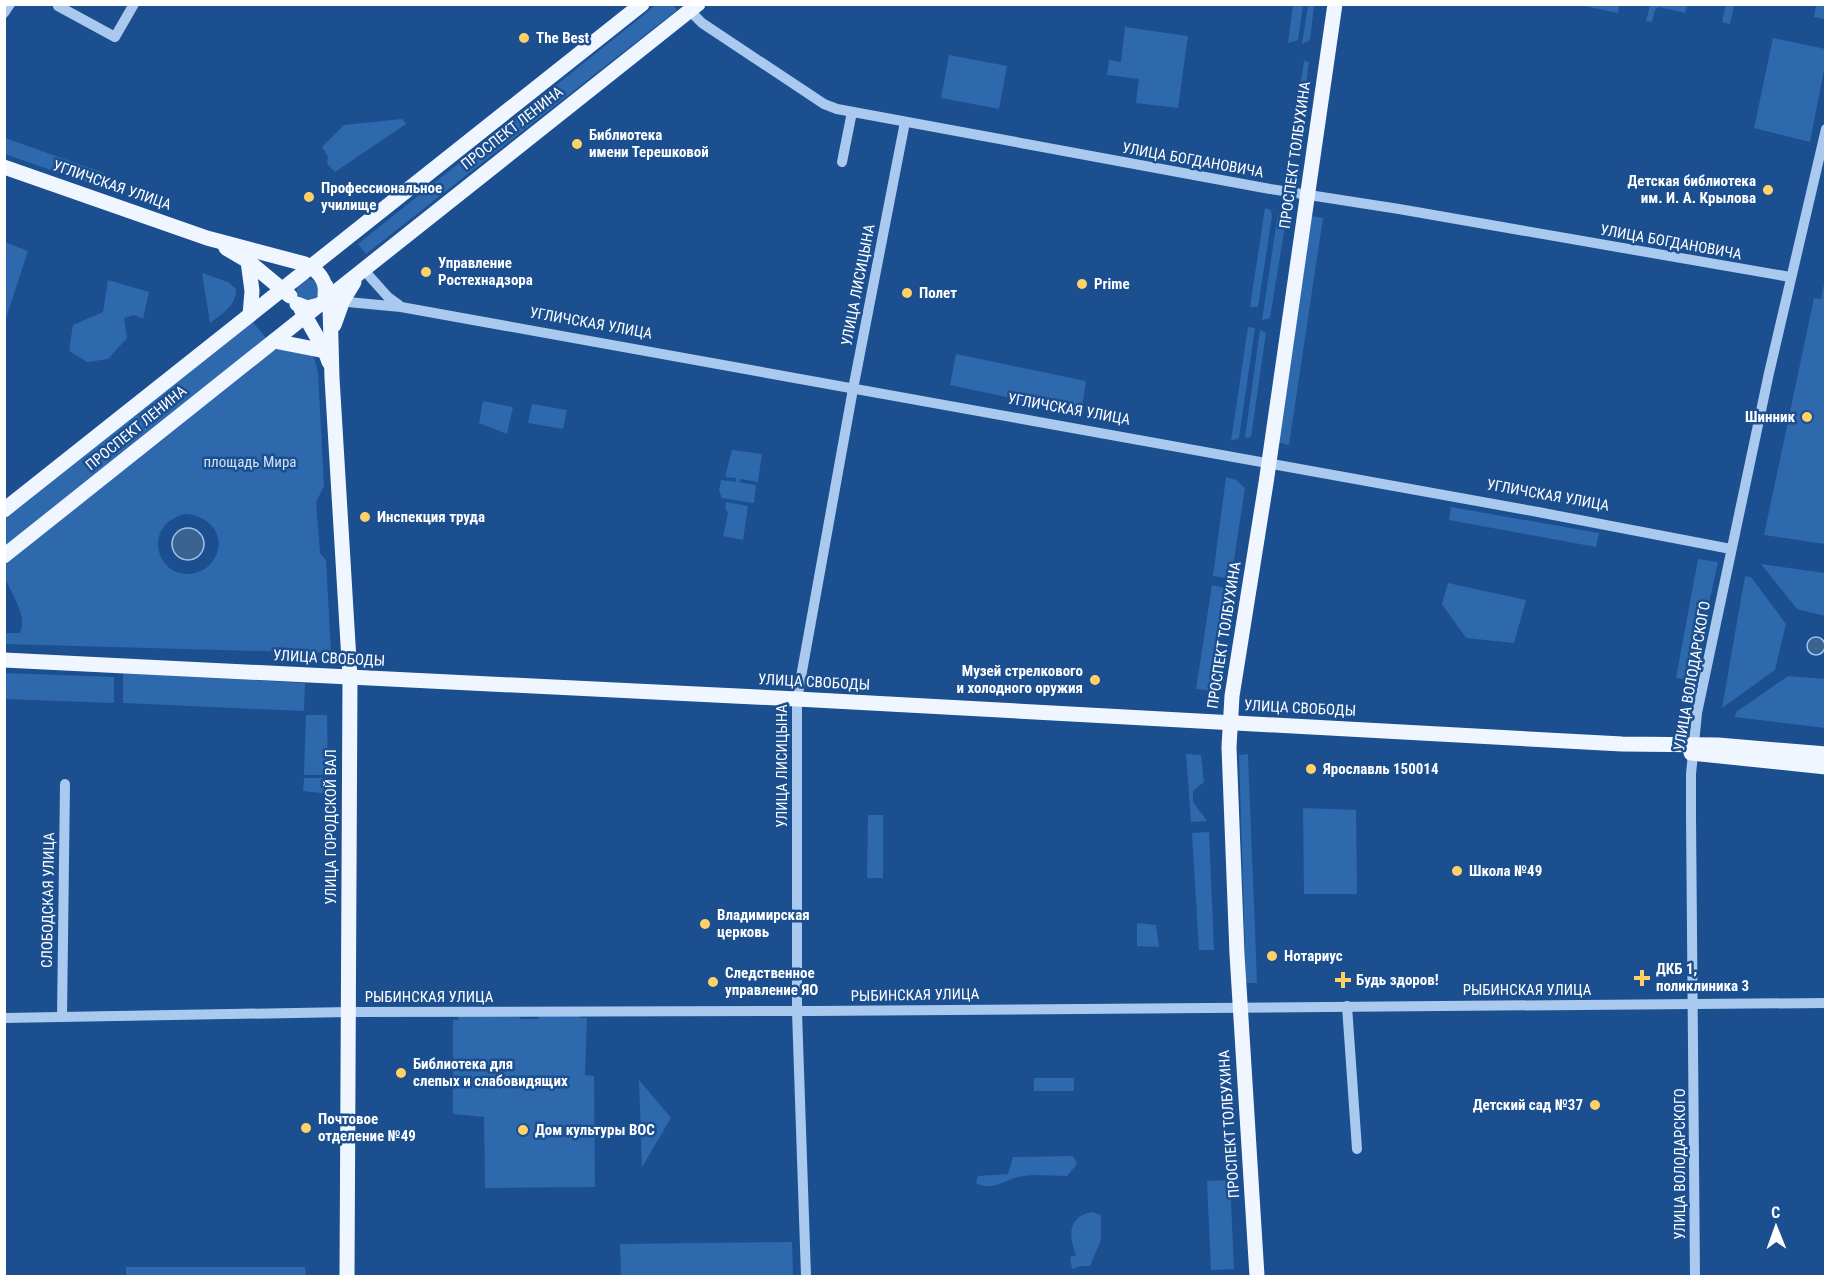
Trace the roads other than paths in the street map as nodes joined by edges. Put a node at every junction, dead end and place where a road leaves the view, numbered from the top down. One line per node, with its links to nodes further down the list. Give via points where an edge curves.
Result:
1 (10, 4): 7 (street)
2 (134, 4): 5 (street, via 115,37)
3 (642, 4): 18 (main road, ПРОСПЕКТ ЛЕНИНА)
4 (1335, 4): 13 (main road, ПРОСПЕКТ ТОЛБУХИНА)
5 (58, 6)
6 (691, 7): 8 (street, УЛИЦА БОГДАНОВИЧА, via 702,23 824,104); 16 (main road, ПРОСПЕКТ ЛЕНИНА)
7 (4, 13)
8 (852, 112): 9 (street, УЛИЦА БОГДАНОВИЧА); 11 (street)
9 (904, 122): 13 (street, УЛИЦА БОГДАНОВИЧА); 24 (street, УЛИЦА ЛИСИЦЫНА)
10 (1826, 129): 17 (street, УЛИЦА ВОЛОДАРСКОГО)
11 (842, 162)
12 (4, 167): 14 (main road, УГЛИЧСКАЯ УЛИЦА)
13 (1308, 194): 17 (street, УЛИЦА БОГДАНОВИЧА); 25 (main road, ПРОСПЕКТ ТОЛБУХИНА)
14 (207, 237): 15 (main road, УГЛИЧСКАЯ УЛИЦА); 18 (main road, УГЛИЧСКАЯ УЛИЦА, via 298,262)
15 (248, 261): 18 (main road, УГЛИЧСКАЯ УЛИЦА); 21 (main road)
16 (363, 269): 19 (main road, ПРОСПЕКТ ЛЕНИНА); 20 (street)
17 (1790, 277): 27 (street, УЛИЦА ВОЛОДАРСКОГО)
18 (298, 290): 19 (main road, УГЛИЧСКАЯ УЛИЦА); 19 (main road, via 307,308); 21 (main road, ПРОСПЕКТ ЛЕНИНА); 22 (main road, ПРОСПЕКТ ЛЕНИНА); 23 (main road, УЛИЦА ГОРОДСКОЙ ВАЛ)
19 (327, 296): 20 (street, УГЛИЧСКАЯ УЛИЦА); 23 (main road, УЛИЦА ГОРОДСКОЙ ВАЛ)
20 (401, 307): 24 (street, УГЛИЧСКАЯ УЛИЦА)
21 (250, 315): 26 (main road, ПРОСПЕКТ ЛЕНИНА)
22 (274, 341): 23 (main road); 28 (main road, ПРОСПЕКТ ЛЕНИНА)
23 (328, 344): 30 (main road, УЛИЦА ГОРОДСКОЙ ВАЛ)
24 (853, 389): 25 (street, УГЛИЧСКАЯ УЛИЦА); 31 (street, УЛИЦА ЛИСИЦЫНА)
25 (1269, 464): 27 (street, УГЛИЧСКАЯ УЛИЦА); 32 (main road, ПРОСПЕКТ ТОЛБУХИНА)
26 (4, 510)
27 (1731, 549): 33 (street, УЛИЦА ВОЛОДАРСКОГО)
28 (4, 556)
29 (4, 660): 30 (main road, УЛИЦА СВОБОДЫ)
30 (350, 677): 31 (main road, УЛИЦА СВОБОДЫ); 41 (main road, УЛИЦА ГОРОДСКОЙ ВАЛ)
31 (797, 699): 32 (main road, УЛИЦА СВОБОДЫ); 42 (street, УЛИЦА ЛИСИЦЫНА)
32 (1229, 722): 33 (main road, УЛИЦА СВОБОДЫ); 40 (main road, ПРОСПЕКТ ТОЛБУХИНА)
33 (1693, 749): 34 (main road, УЛИЦА СВОБОДЫ); 35 (main road, УЛИЦА СВОБОДЫ); 37 (street, УЛИЦА ВОЛОДАРСКОГО)
34 (1826, 754)
35 (1826, 767)
36 (65, 784): 43 (street, СЛОБОДСКАЯ УЛИЦА)
37 (1693, 1003): 38 (street, РЫБИНСКАЯ УЛИЦА); 39 (street, РЫБИНСКАЯ УЛИЦА); 49 (street, УЛИЦА ВОЛОДАРСКОГО)
38 (1826, 1003)
39 (1347, 1006): 40 (street, РЫБИНСКАЯ УЛИЦА); 45 (street)
40 (1240, 1007): 42 (street, РЫБИНСКАЯ УЛИЦА); 48 (main road, ПРОСПЕКТ ТОЛБУХИНА)
41 (349, 1012): 42 (street, РЫБИНСКАЯ УЛИЦА); 43 (street, РЫБИНСКАЯ УЛИЦА); 46 (main road, УЛИЦА ГОРОДСКОЙ ВАЛ)
42 (797, 1012): 47 (street, УЛИЦА ЛИСИЦЫНА)
43 (62, 1017): 44 (street, РЫБИНСКАЯ УЛИЦА)
44 (4, 1018)
45 (1357, 1149)
46 (347, 1276)
47 (806, 1276)
48 (1257, 1276)
49 (1695, 1276)

